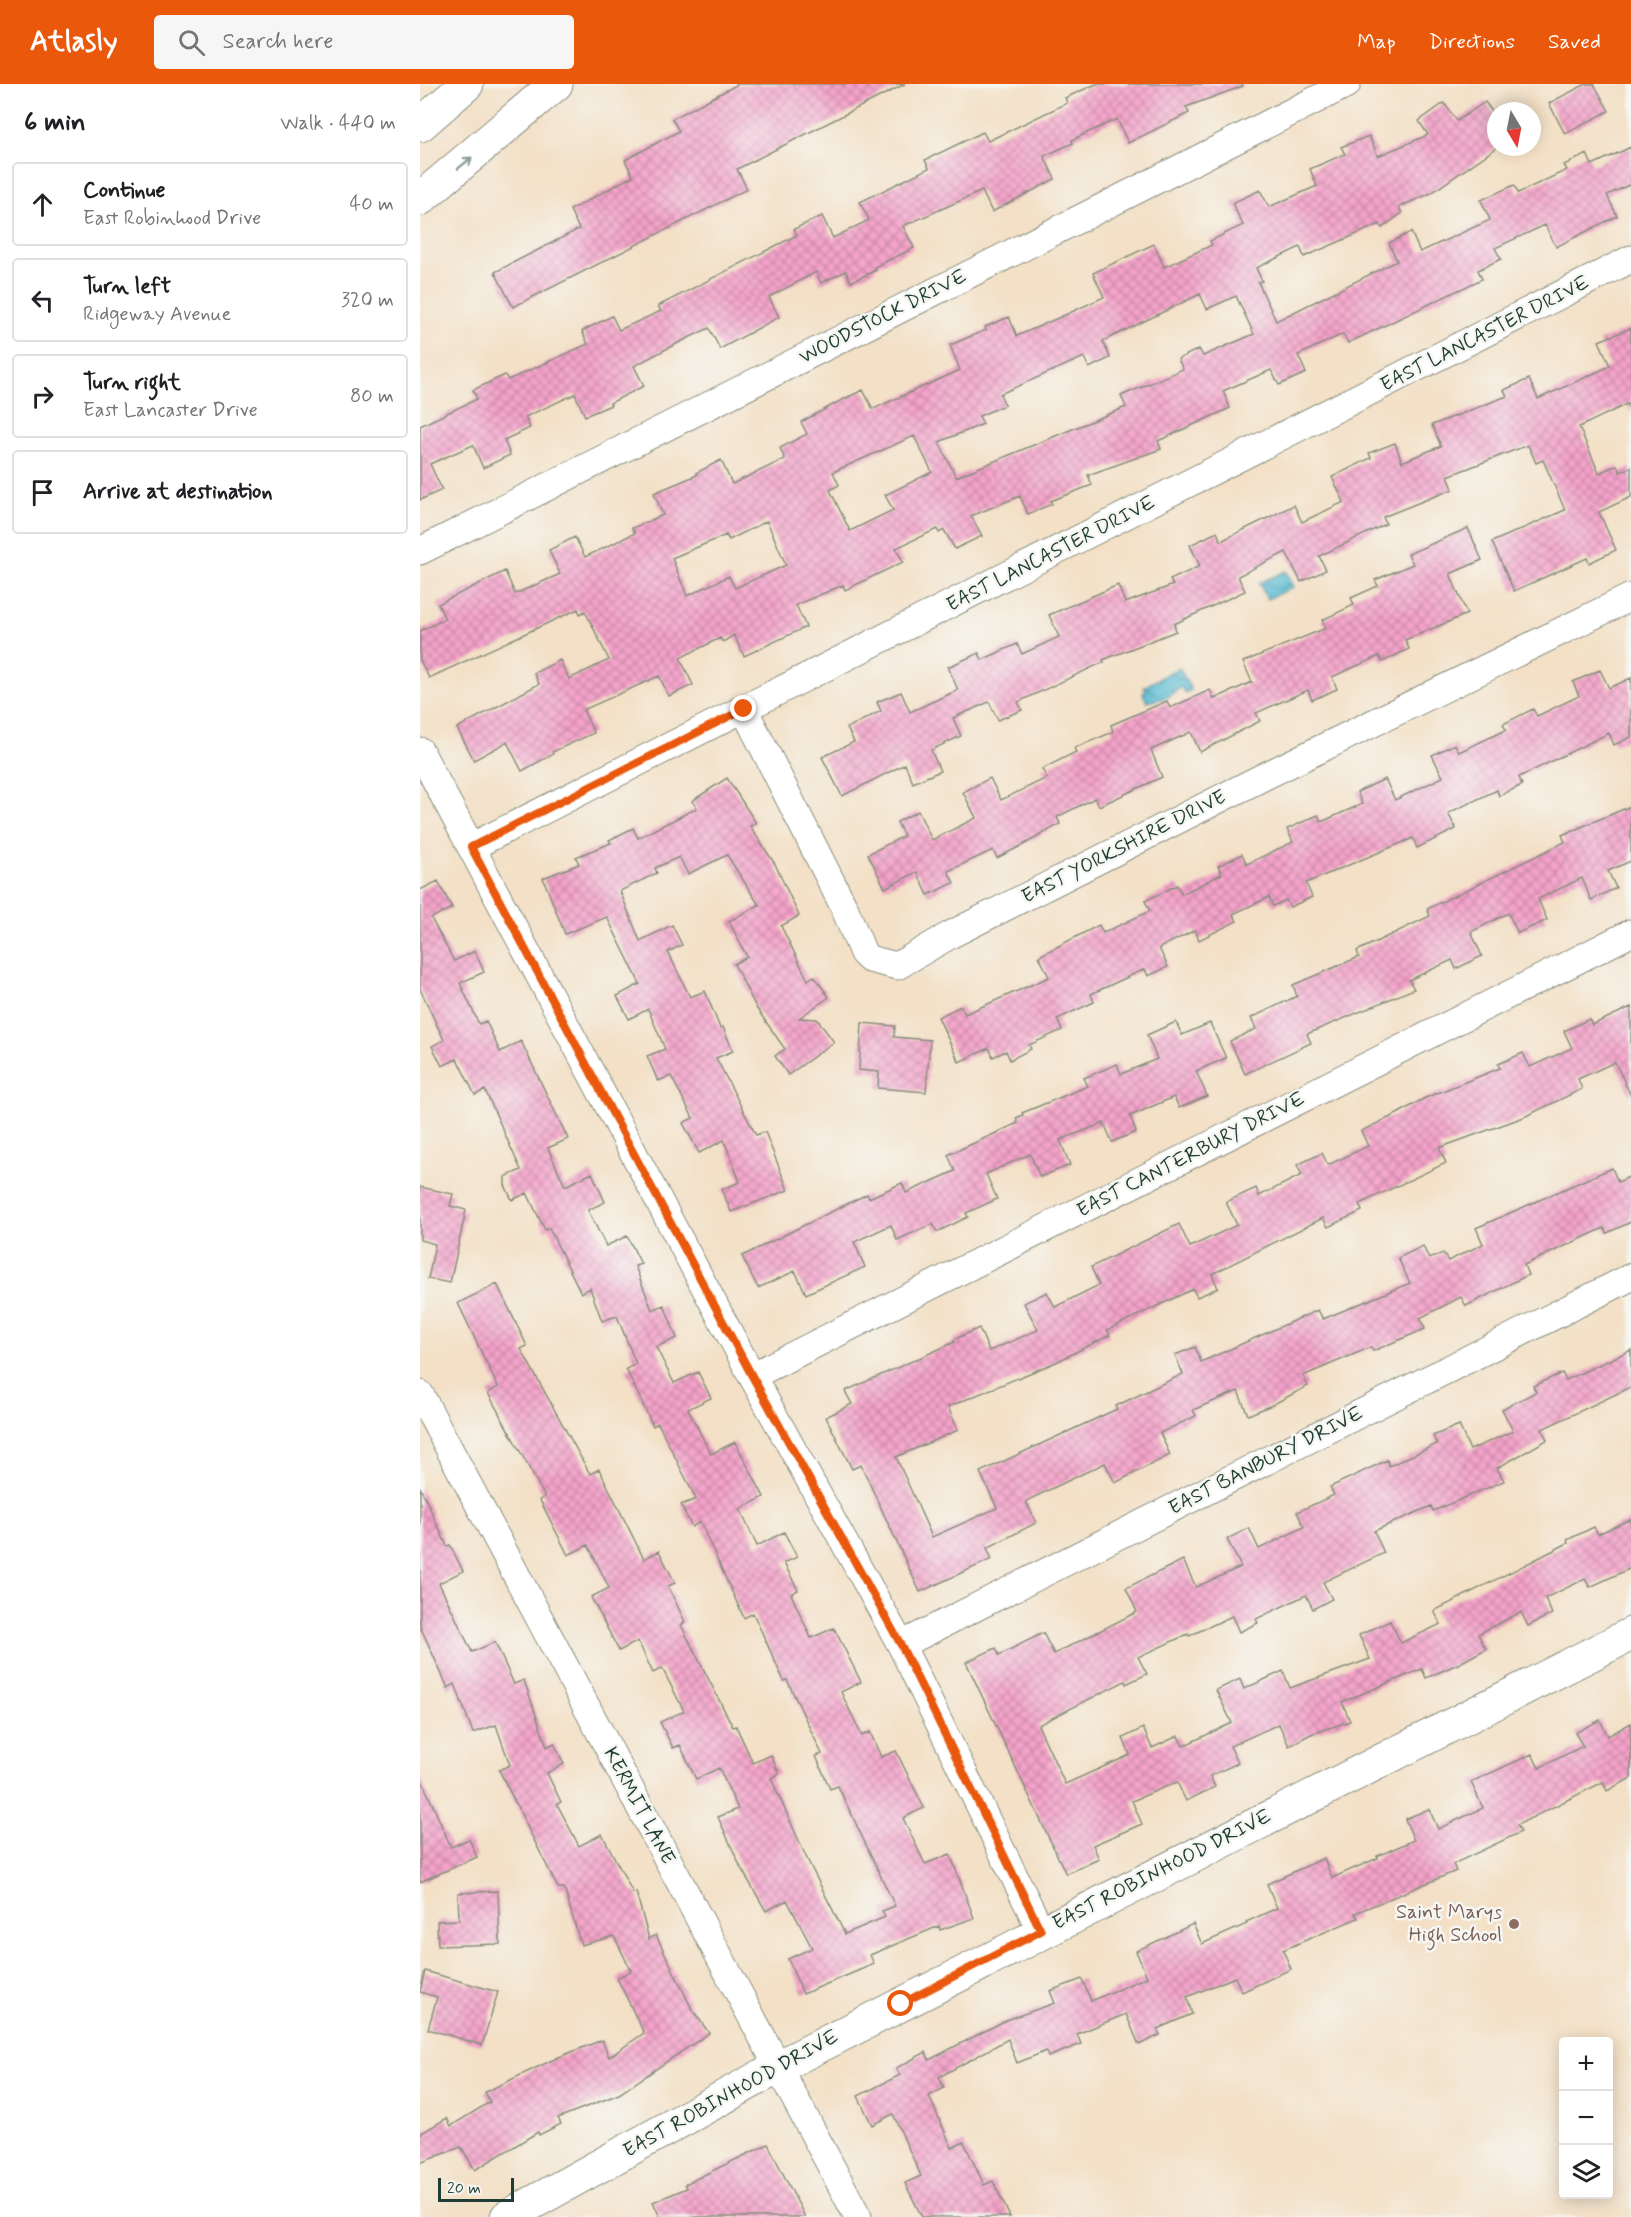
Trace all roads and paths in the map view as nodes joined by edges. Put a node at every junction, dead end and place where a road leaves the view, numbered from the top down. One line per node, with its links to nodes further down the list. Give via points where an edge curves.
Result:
1 (467, 84): 4 (street)
2 (556, 84): 5 (street, one-way to 2)
3 (1347, 84): 7 (street, WOODSTOCK DRIVE)
4 (420, 125)
5 (420, 199)
6 (1631, 260): 9 (street, EAST LANCASTER DRIVE)
7 (420, 551)
8 (1631, 597): 9 (street, EAST YORKSHIRE DRIVE, via 1265,776 950,935 897,966 869,959 863,953 844,907)
9 (744, 709): 11 (street, EAST LANCASTER DRIVE)
10 (420, 751): 11 (street)
11 (471, 847): 14 (street)
12 (1631, 933): 14 (street, EAST CANTERBURY DRIVE)
13 (1631, 1277): 17 (street, EAST BANBURY DRIVE)
14 (752, 1376): 17 (street)
15 (420, 1394): 19 (street, KERMIT LANE)
16 (1631, 1634): 18 (street, EAST ROBINHOOD DRIVE)
17 (901, 1645): 18 (street)
18 (1041, 1931): 19 (street, EAST ROBINHOOD DRIVE)
19 (778, 2067): 20 (street, EAST ROBINHOOD DRIVE); 21 (street, KERMIT LANE)
20 (507, 2217)
21 (858, 2217)

